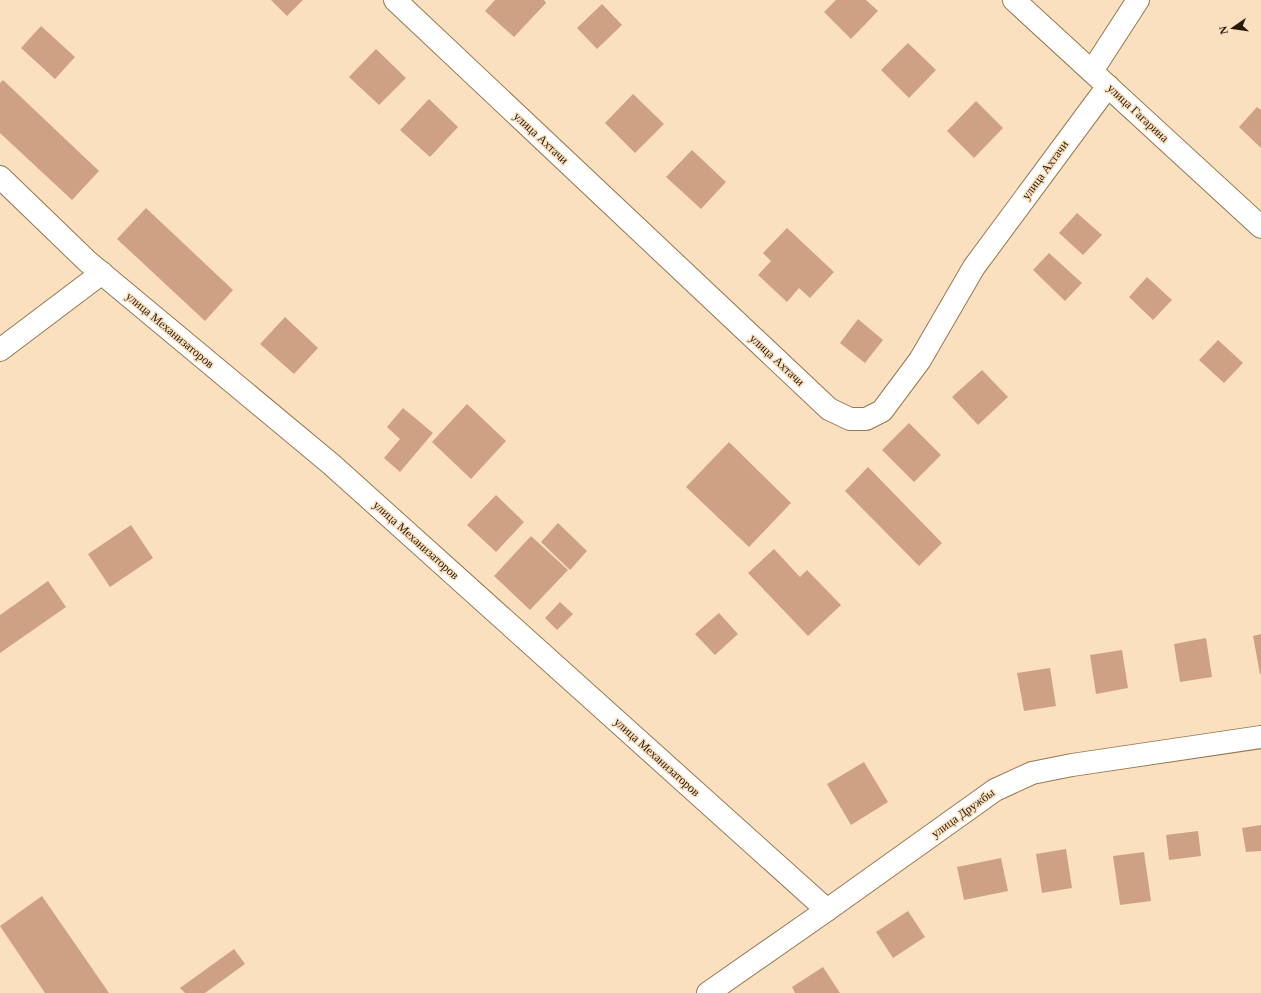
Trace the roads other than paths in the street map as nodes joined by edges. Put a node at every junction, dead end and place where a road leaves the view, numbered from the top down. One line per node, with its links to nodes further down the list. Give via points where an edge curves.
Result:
1 (395, 0): 5 (street, улица Ахтачи, via 829,409 850,419 866,419 882,411 920,360 974,267)
2 (1014, 0): 4 (street, улица Гагарина)
3 (1138, 0): 4 (street)
4 (1092, 71): 5 (street, улица Гагарина)
5 (1108, 86): 7 (street, улица Гагарина)
6 (0, 177): 8 (street, улица Механизаторов)
7 (1261, 227)
8 (102, 273): 9 (street); 11 (street, улица Механизаторов, via 331,464)
9 (0, 350)
10 (1261, 737): 11 (street, улица Дружбы, via 1032,773 994,790)
11 (827, 910): 12 (street, улица Дружбы)
12 (708, 993)

